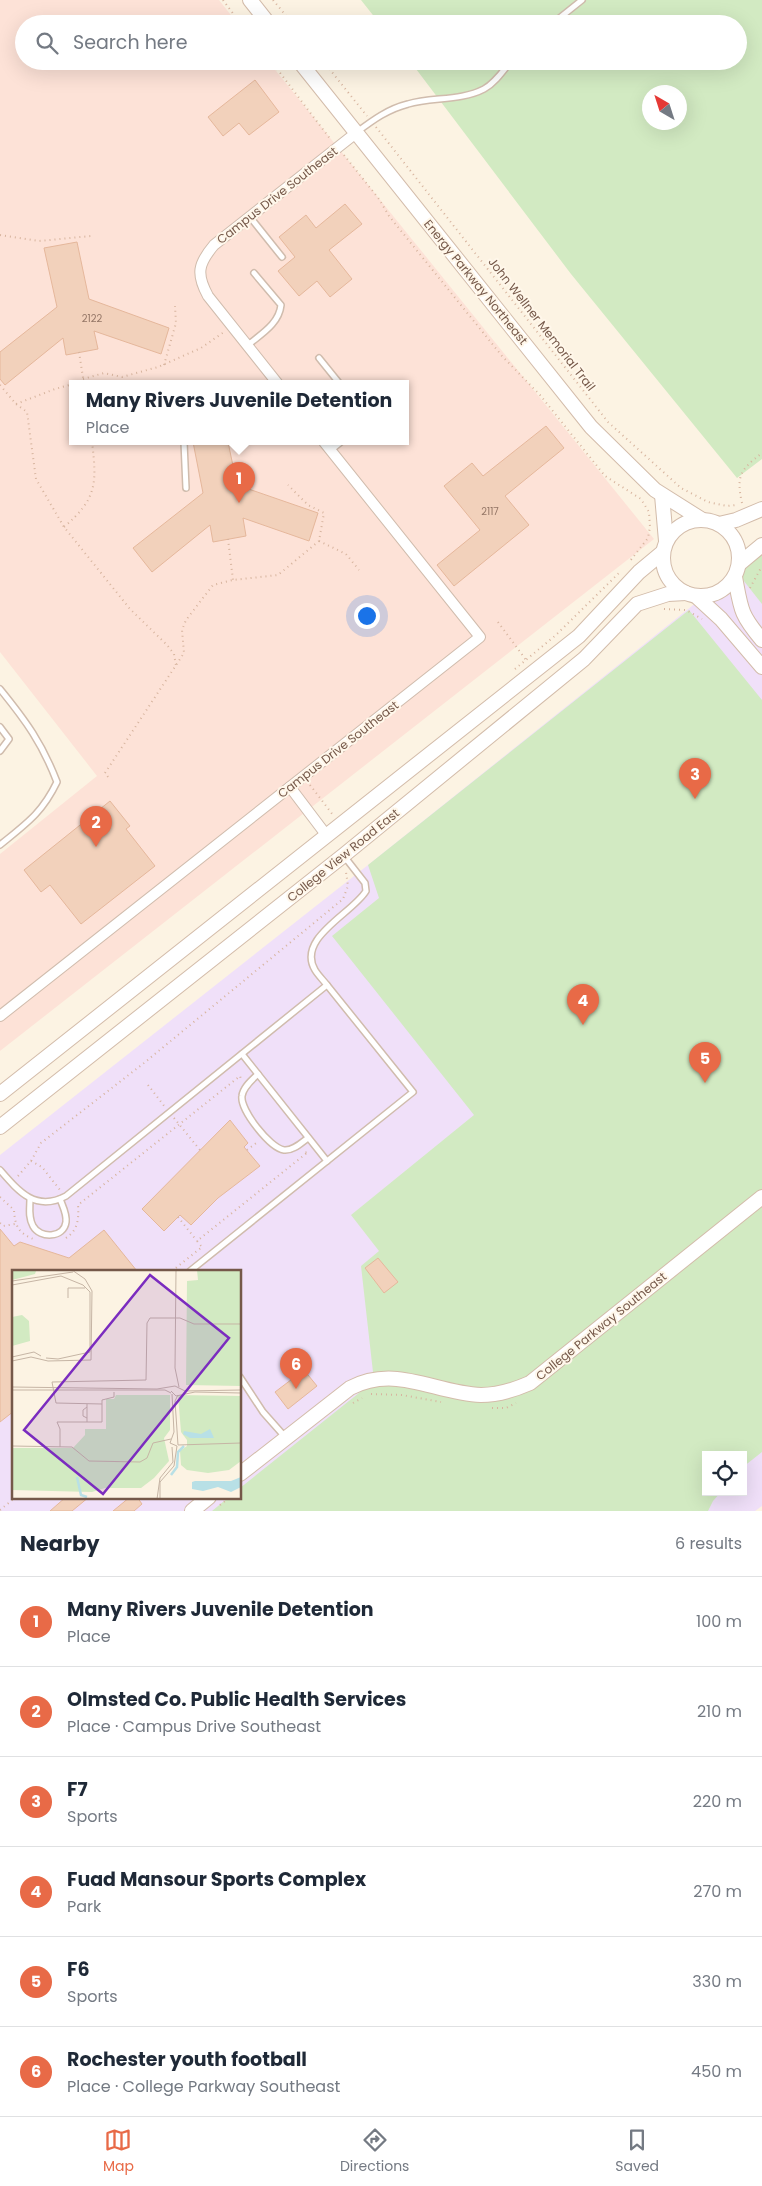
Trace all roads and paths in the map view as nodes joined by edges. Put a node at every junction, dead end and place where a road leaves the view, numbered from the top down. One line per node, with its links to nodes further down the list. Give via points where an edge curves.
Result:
1 (223, 0): 5 (path)
2 (250, 0): 6 (main road)
3 (273, 0): 7 (path)
4 (582, 0): 8 (lane)
5 (235, 15)
6 (262, 15)
7 (285, 15)
8 (563, 15)
9 (278, 70): 15 (path)
10 (306, 70): 14 (main road, Energy Parkway Northeast)
11 (330, 70): 13 (path, John Wellner Memorial Trail)
12 (503, 70): 13 (lane, via 483,89 408,104)
13 (371, 122): 14 (lane); 39 (path, John Wellner Memorial Trail, via 608,422 680,488 708,502 727,506 742,504 738,485 742,470)
14 (356, 133): 15 (street, Campus Drive Southeast); 42 (main road, Energy Parkway Northeast, via 591,427)
15 (337, 148): 16 (street, Campus Drive Southeast); 51 (path, via 502,356 540,395 605,476 641,499 649,512 648,538)
16 (249, 217): 19 (lane); 22 (street, Campus Drive Southeast, via 214,244 200,267 202,285)
17 (0, 235): 18 (path, via 45,241)
18 (91, 236)
19 (282, 257)
20 (254, 273): 23 (lane, via 281,305 274,323)
21 (175, 306): 26 (path, via 176,323)
22 (231, 326): 23 (street, Campus Drive Southeast); 26 (path, via 201,348)
23 (247, 346): 29 (street, Campus Drive Southeast)
24 (79, 352): 27 (path)
25 (319, 358): 30 (lane)
26 (164, 365): 28 (path, via 122,377 104,373)
27 (83, 380)
28 (88, 380)
29 (275, 380)
30 (337, 380)
31 (0, 385): 33 (path)
32 (69, 385): 33 (path)
33 (16, 404): 46 (path, via 27,412 36,479)
34 (92, 445): 46 (path, via 96,474 93,487 82,512)
35 (184, 445): 41 (lane)
36 (327, 445): 38 (street, Campus Drive Southeast)
37 (337, 445): 38 (lane)
38 (331, 450): 64 (street, Campus Drive Southeast, via 480,637)
39 (762, 453)
40 (288, 485): 48 (path, via 308,506 324,513)
41 (186, 488)
42 (662, 494): 44 (main road, Energy Parkway Northeast); 50 (main road)
43 (762, 509): 45 (main road)
44 (701, 519): 45 (main road); 50 (main road, via 687,522 675,530)
45 (719, 524): 53 (main road, via 736,540 739,552)
46 (64, 527): 59 (path, via 130,609 167,645 174,654)
47 (228, 539): 54 (path)
48 (319, 541): 52 (path, via 346,554); 54 (path, via 278,575)
49 (762, 545): 53 (main road)
50 (664, 547): 55 (main road, via 662,561 668,577 679,589); 68 (main road, College View Road East, via 579,636)
51 (629, 564)
52 (359, 570)
53 (737, 570): 55 (main road, via 728,586 718,592 708,596); 57 (main road, via 740,608)
54 (233, 580): 59 (path, via 213,585 186,620 182,630 184,653)
55 (691, 595): 60 (main road, via 721,619); 70 (main road, College View Road East, via 668,594 637,604 584,659)
56 (498, 622): 58 (path)
57 (762, 640)
58 (526, 660)
59 (176, 666): 65 (path, via 105,773)
60 (762, 667)
61 (0, 688): 69 (lane, via 31,727 47,754 57,782 47,802 30,821)
62 (0, 727): 63 (lane, via 10,739)
63 (0, 751)
64 (304, 776): 66 (street, Campus Drive Southeast); 67 (path)
65 (108, 777)
66 (290, 787): 68 (street); 72 (street, Campus Drive Southeast)
67 (333, 815)
68 (328, 836): 76 (main road, College View Road East)
69 (0, 845)
70 (348, 861): 71 (lane, via 365,883 366,891 323,930 312,953 314,969); 77 (main road, College View Road East); 84 (path, via 345,873 348,886 344,899 41,1143)
71 (327, 985): 73 (lane); 85 (lane, via 413,1092)
72 (0, 1016)
73 (242, 1054): 74 (lane); 88 (lane)
74 (258, 1074): 79 (lane, via 245,1087 243,1106); 80 (lane)
75 (242, 1081): 93 (path, via 240,1076)
76 (0, 1094)
77 (0, 1127)
78 (254, 1136): 81 (path)
79 (265, 1136): 80 (lane, via 276,1148 285,1150 293,1149); 81 (path)
80 (308, 1138): 85 (lane)
81 (259, 1142): 82 (path)
82 (248, 1150)
83 (300, 1154): 98 (path, via 308,1152)
84 (30, 1161): 87 (path); 88 (path, via 42,1167)
85 (327, 1161): 101 (lane)
86 (0, 1170): 87 (lane)
87 (11, 1182): 91 (lane)
88 (66, 1196): 92 (lane); 93 (path)
89 (0, 1197): 96 (path, via 14,1210)
90 (762, 1197): 107 (main road, College Parkway Southeast, via 530,1384 510,1392 479,1395 387,1377 375,1378 350,1388)
91 (30, 1199): 92 (lane, via 44,1202); 92 (lane, via 32,1224 44,1235 52,1235 66,1224)
92 (60, 1199)
93 (78, 1205): 97 (path, via 77,1226)
94 (178, 1217): 98 (path)
95 (0, 1222): 96 (path, via 3,1226)
96 (15, 1224): 99 (path, via 20,1232)
97 (62, 1240)
98 (197, 1241): 100 (path, via 202,1247)
99 (43, 1243)
100 (173, 1270)
101 (191, 1270)
102 (241, 1379): 107 (lane, via 263,1412)
103 (520, 1401): 106 (path, via 506,1408)
104 (448, 1403): 105 (path, via 386,1393 368,1395)
105 (348, 1406)
106 (490, 1408)
107 (286, 1438): 108 (main road, College Parkway Southeast)
108 (241, 1473)
109 (15, 1498): 112 (path)
110 (227, 1498): 111 (path)
111 (214, 1502): 113 (main road)
112 (0, 1510)
113 (192, 1511)

